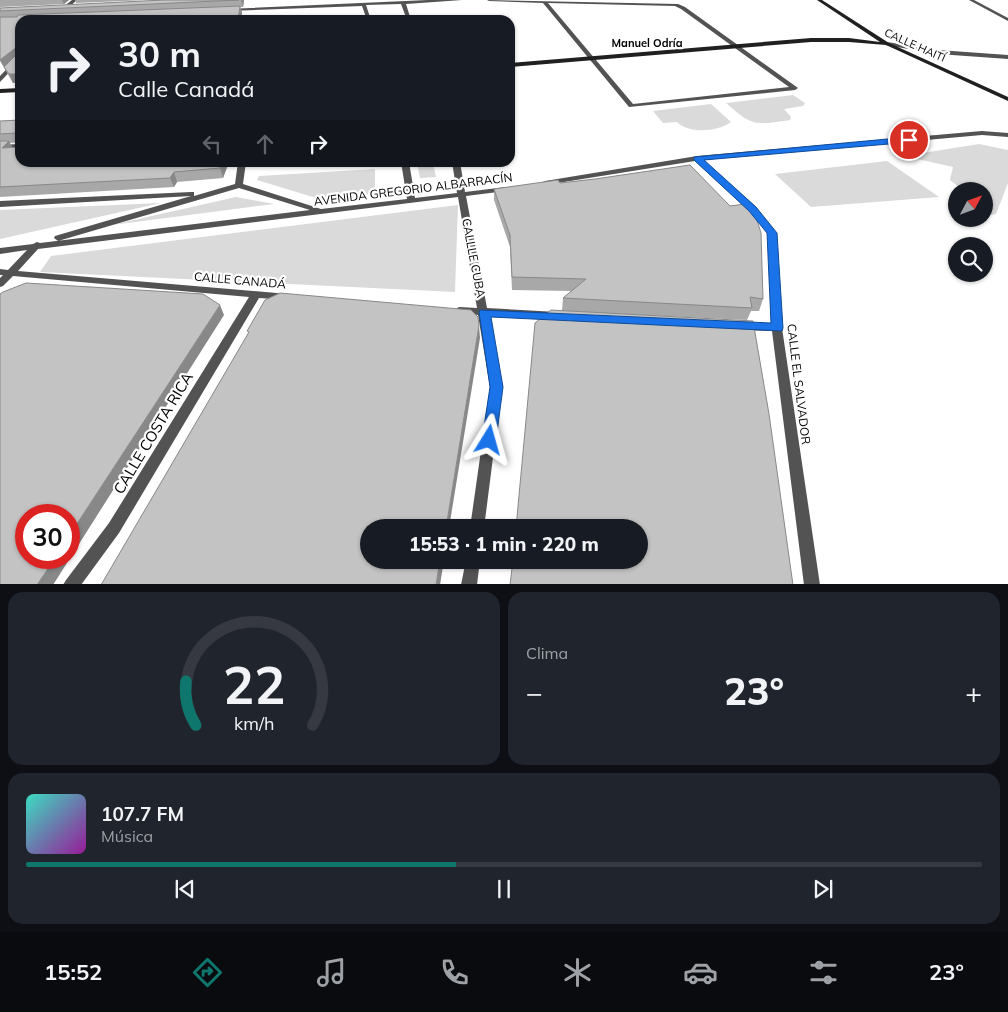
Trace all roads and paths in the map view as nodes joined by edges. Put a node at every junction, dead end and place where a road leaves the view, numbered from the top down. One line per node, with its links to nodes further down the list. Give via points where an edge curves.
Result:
1 (75, 0): 9 (street)
2 (460, 0): 7 (street)
3 (489, 0): 6 (street)
4 (819, 0): 14 (street, CALLE HAITÍ)
5 (971, 0): 13 (street)
6 (545, 2): 15 (street, via 676,5); 18 (street)
7 (403, 3): 8 (street); 12 (street)
8 (364, 5): 10 (street, via 255,12); 11 (street)
9 (64, 8)
10 (218, 11)
11 (367, 15)
12 (407, 15)
13 (1008, 20)
14 (887, 44): 15 (street, via 811,40); 16 (street); 17 (street, via 938,52); 24 (street, CALLE HAITÍ)
15 (736, 47): 18 (street); 18 (street, via 795,88 632,106)
16 (1008, 51)
17 (1008, 57)
18 (590, 59): 20 (street)
19 (15, 63): 21 (street)
20 (515, 65)
21 (0, 80)
22 (15, 90): 23 (street)
23 (0, 91)
24 (1008, 99)
25 (1008, 135): 28 (street, via 982,133)
26 (15, 146): 27 (street)
27 (0, 147)
28 (697, 158): 32 (street); 50 (street, CALLE EL SALVADOR, via 752,209 772,233)
29 (241, 167): 33 (street)
30 (406, 167): 37 (street)
31 (457, 167): 36 (street, CALLLE CUBA)
32 (539, 184)
33 (239, 185): 35 (street); 39 (street)
34 (520, 187): 36 (street, AVENIDA GREGORIO ALBARRACÍN)
35 (216, 193): 38 (street); 40 (street)
36 (462, 196): 37 (street, AVENIDA GREGORIO ALBARRACÍN); 47 (street, CALLLE CUBA)
37 (411, 201): 39 (street, AVENIDA GREGORIO ALBARRACÍN)
38 (0, 204)
39 (322, 211): 40 (street, AVENIDA GREGORIO ALBARRACÍN)
40 (34, 246): 41 (street, AVENIDA GREGORIO ALBARRACÍN); 42 (street)
41 (0, 251)
42 (5, 273): 43 (street); 44 (street, CALLE CANADÁ)
43 (0, 284)
44 (256, 294): 45 (street, CALLE CANADÁ); 53 (street, CALLE COSTA RICA, via 114,528)
45 (296, 297)
46 (445, 309): 47 (street)
47 (484, 312): 48 (street); 51 (street, CALLLE CUBA, via 496,387)
48 (572, 317)
49 (729, 325): 50 (street)
50 (777, 328): 55 (street, CALLE EL SALVADOR)
51 (478, 519)
52 (472, 569): 54 (street)
53 (71, 584)
54 (469, 584)
55 (812, 584)

